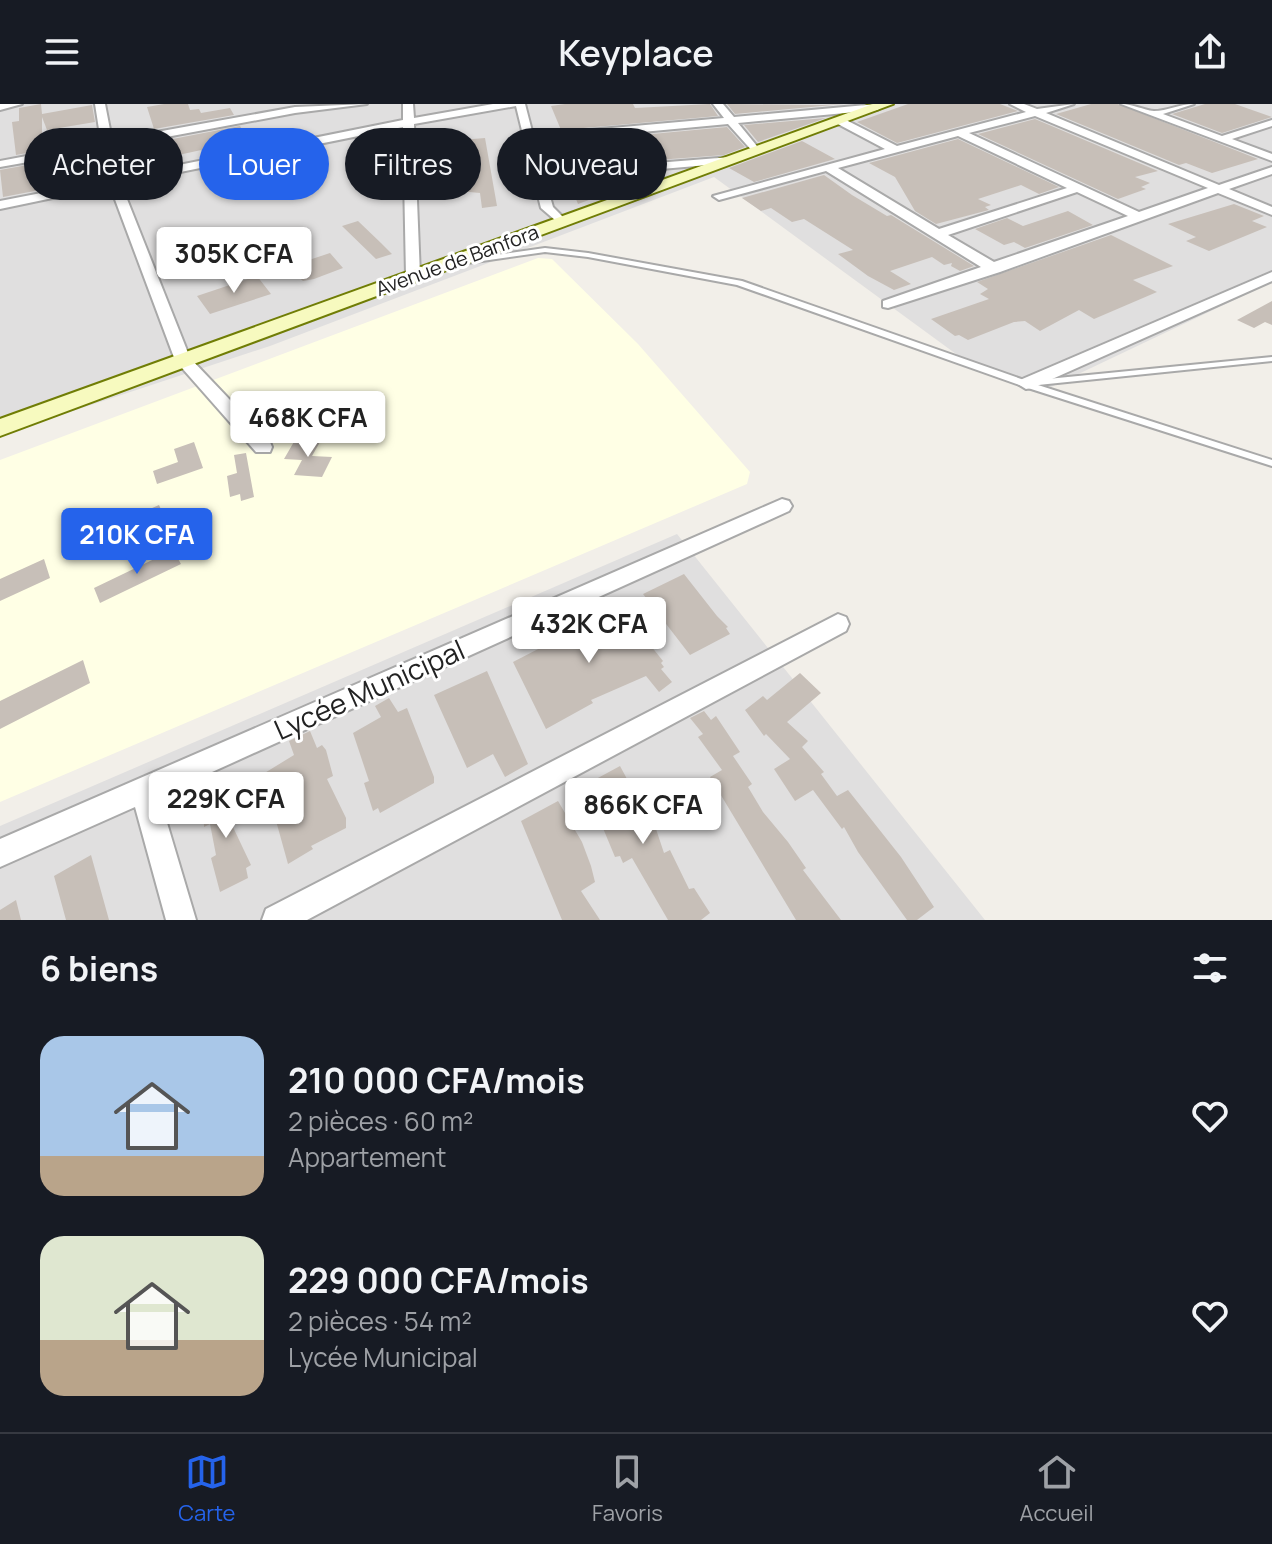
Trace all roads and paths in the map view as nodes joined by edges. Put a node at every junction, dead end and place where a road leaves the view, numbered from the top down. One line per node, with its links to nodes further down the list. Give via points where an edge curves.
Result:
1 (17, 104): 13 (street)
2 (100, 104): 21 (street)
3 (362, 104): 16 (street)
4 (408, 104): 19 (street)
5 (512, 104): 19 (street)
6 (520, 104): 22 (street)
7 (718, 104): 17 (street)
8 (1015, 104): 14 (street)
9 (1069, 104): 14 (street)
10 (1126, 104): 15 (street)
11 (1189, 104): 15 (street)
12 (881, 106): 17 (street, Avenue de Banfora); 18 (main road, Avenue de Banfora)
13 (0, 107)
14 (1036, 113): 25 (street); 38 (street)
15 (1153, 114): 26 (street)
16 (312, 120): 19 (street); 24 (street, via 222,118); 31 (street)
17 (731, 120): 23 (street, Avenue de Banfora); 28 (street)
18 (840, 121): 27 (street); 28 (main road, Avenue de Banfora)
19 (408, 122): 50 (street)
20 (1272, 123): 26 (street)
21 (105, 128)
22 (526, 128)
23 (646, 128)
24 (183, 131)
25 (960, 133): 27 (street); 37 (street)
26 (1222, 139): 29 (street)
27 (896, 150): 35 (street)
28 (755, 151): 32 (main road, Avenue de Banfora)
29 (1272, 158)
30 (24, 160): 33 (street)
31 (183, 160)
32 (731, 160): 34 (street, Avenue de Banfora); 46 (main road, Avenue de Banfora)
33 (0, 164)
34 (667, 165)
35 (829, 168): 39 (street); 47 (street)
36 (1272, 170): 38 (street)
37 (1078, 188): 45 (street); 47 (street)
38 (1219, 189): 44 (street); 45 (street)
39 (719, 196)
40 (25, 200): 43 (street)
41 (121, 200): 54 (street)
42 (545, 200): 46 (street)
43 (0, 205)
44 (1272, 211)
45 (1140, 217): 49 (street)
46 (562, 222): 48 (main road, Avenue de Banfora)
47 (937, 234): 49 (street)
48 (447, 264): 50 (main road, Avenue de Banfora); 55 (lane, via 545,250 739,283)
49 (995, 269): 52 (street)
50 (413, 276): 54 (main road, Avenue de Banfora)
51 (1272, 276): 55 (street)
52 (888, 304)
53 (1272, 359): 55 (lane)
54 (183, 360): 56 (main road, Avenue de Banfora); 57 (street)
55 (1026, 384): 58 (lane)
56 (0, 428)
57 (263, 447)
58 (1272, 463)
59 (782, 506): 61 (street, Lycée Municipal)
60 (838, 624): 64 (street)
61 (144, 789): 62 (street, Lycée Municipal); 63 (street)
62 (0, 853)
63 (181, 920)
64 (277, 920)

